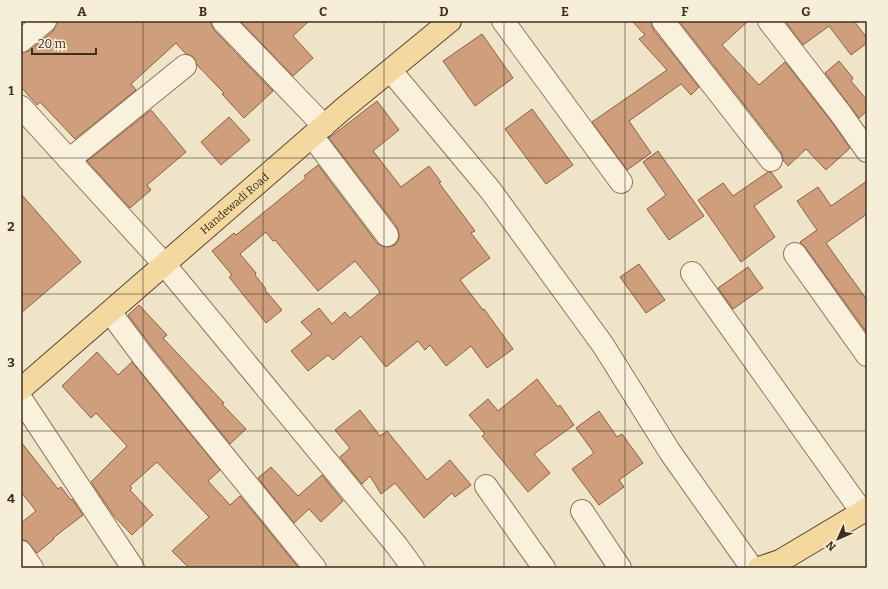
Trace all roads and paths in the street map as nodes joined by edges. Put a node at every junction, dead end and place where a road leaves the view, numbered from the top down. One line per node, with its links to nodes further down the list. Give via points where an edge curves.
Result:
1 (45, 21): 7 (street)
2 (223, 21): 11 (street)
3 (450, 21): 9 (main road, Handewadi Road)
4 (503, 21): 15 (street)
5 (663, 21): 14 (street)
6 (770, 21): 12 (street)
7 (21, 41)
8 (185, 66): 13 (street)
9 (391, 71): 11 (main road, Handewadi Road); 34 (street, via 491,191 603,345 670,452)
10 (21, 107): 13 (street)
11 (318, 131): 16 (street); 18 (main road, Handewadi Road)
12 (867, 151)
13 (69, 160): 18 (street)
14 (771, 160)
15 (621, 182)
16 (387, 235)
17 (795, 254): 21 (street)
18 (164, 264): 20 (main road, Handewadi Road); 31 (street)
19 (692, 273): 26 (street)
20 (110, 312): 22 (main road, Handewadi Road); 30 (street)
21 (867, 355)
22 (21, 389)
23 (21, 399): 29 (street)
24 (486, 486): 32 (street)
25 (582, 511): 33 (street)
26 (865, 511): 35 (main road, via 780,561)
27 (21, 552): 28 (street)
28 (32, 568)
29 (133, 568)
30 (315, 568)
31 (413, 568)
32 (544, 568)
33 (620, 568)
34 (752, 568)
35 (758, 568)

